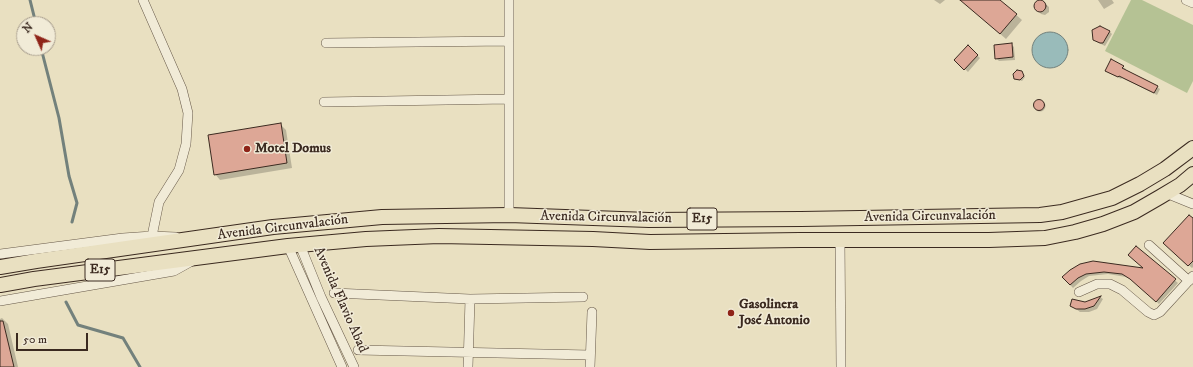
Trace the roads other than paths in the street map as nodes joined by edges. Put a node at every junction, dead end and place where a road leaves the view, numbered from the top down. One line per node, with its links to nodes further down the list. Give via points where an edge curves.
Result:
1 (143, 0): 17 (street, via 182,90 188,113 186,144 179,170 159,202)
2 (509, 0): 5 (street)
3 (1186, 0): 4 (street)
4 (1193, 3)
5 (509, 41): 6 (street); 7 (street)
6 (326, 43)
7 (508, 99): 8 (street); 13 (street)
8 (324, 102)
9 (1193, 148): 16 (highway, Avenida Circunvalación / E15, via 1165,169 1112,198 1062,212 1032,215)
10 (1191, 180): 11 (highway, Avenida Circunvalación / E15)
11 (1166, 193): 12 (street); 19 (highway, Avenida Circunvalación / E15, via 1134,212 1103,224 1045,238)
12 (1193, 204)
13 (509, 215): 14 (highway, Avenida Circunvalación / E15); 18 (highway, Avenida Circunvalación / E15, via 382,217)
14 (595, 219): 15 (highway, Avenida Circunvalación / E15); 20 (highway)
15 (691, 219): 16 (highway, Avenida Circunvalación / E15); 22 (highway)
16 (801, 219): 21 (highway)
17 (152, 236): 18 (street, Avenida Circunvalación / E15); 25 (street, Avenida Circunvalación / E15, via 90,241)
18 (196, 238): 27 (highway, Avenida Circunvalación / E15)
19 (840, 239): 21 (highway, Avenida Circunvalación / E15); 43 (street)
20 (593, 240): 22 (highway, Avenida Circunvalación / E15); 23 (highway, Avenida Circunvalación / E15, via 439,236)
21 (800, 240): 22 (highway, Avenida Circunvalación / E15)
22 (690, 242)
23 (294, 245): 26 (highway, Avenida Circunvalación / E15); 39 (street, Avenida Flavio Abad); 40 (street, Avenida Flavio Abad)
24 (1149, 245): 28 (street)
25 (0, 254)
26 (200, 257): 29 (highway, Avenida Circunvalación / E15); 34 (street, Avenida Circunvalación / E15, via 174,271)
27 (0, 267)
28 (1191, 279): 30 (street, via 1160,312 1154,315 1122,290 1110,284 1097,284)
29 (0, 284)
30 (1079, 292)
31 (334, 293): 33 (street)
32 (583, 297): 33 (street)
33 (470, 299): 37 (street)
34 (0, 301)
35 (592, 312): 38 (street)
36 (358, 350): 37 (street)
37 (468, 352): 38 (street); 41 (street)
38 (590, 355): 42 (street)
39 (342, 367)
40 (354, 367)
41 (468, 367)
42 (590, 367)
43 (841, 367)

